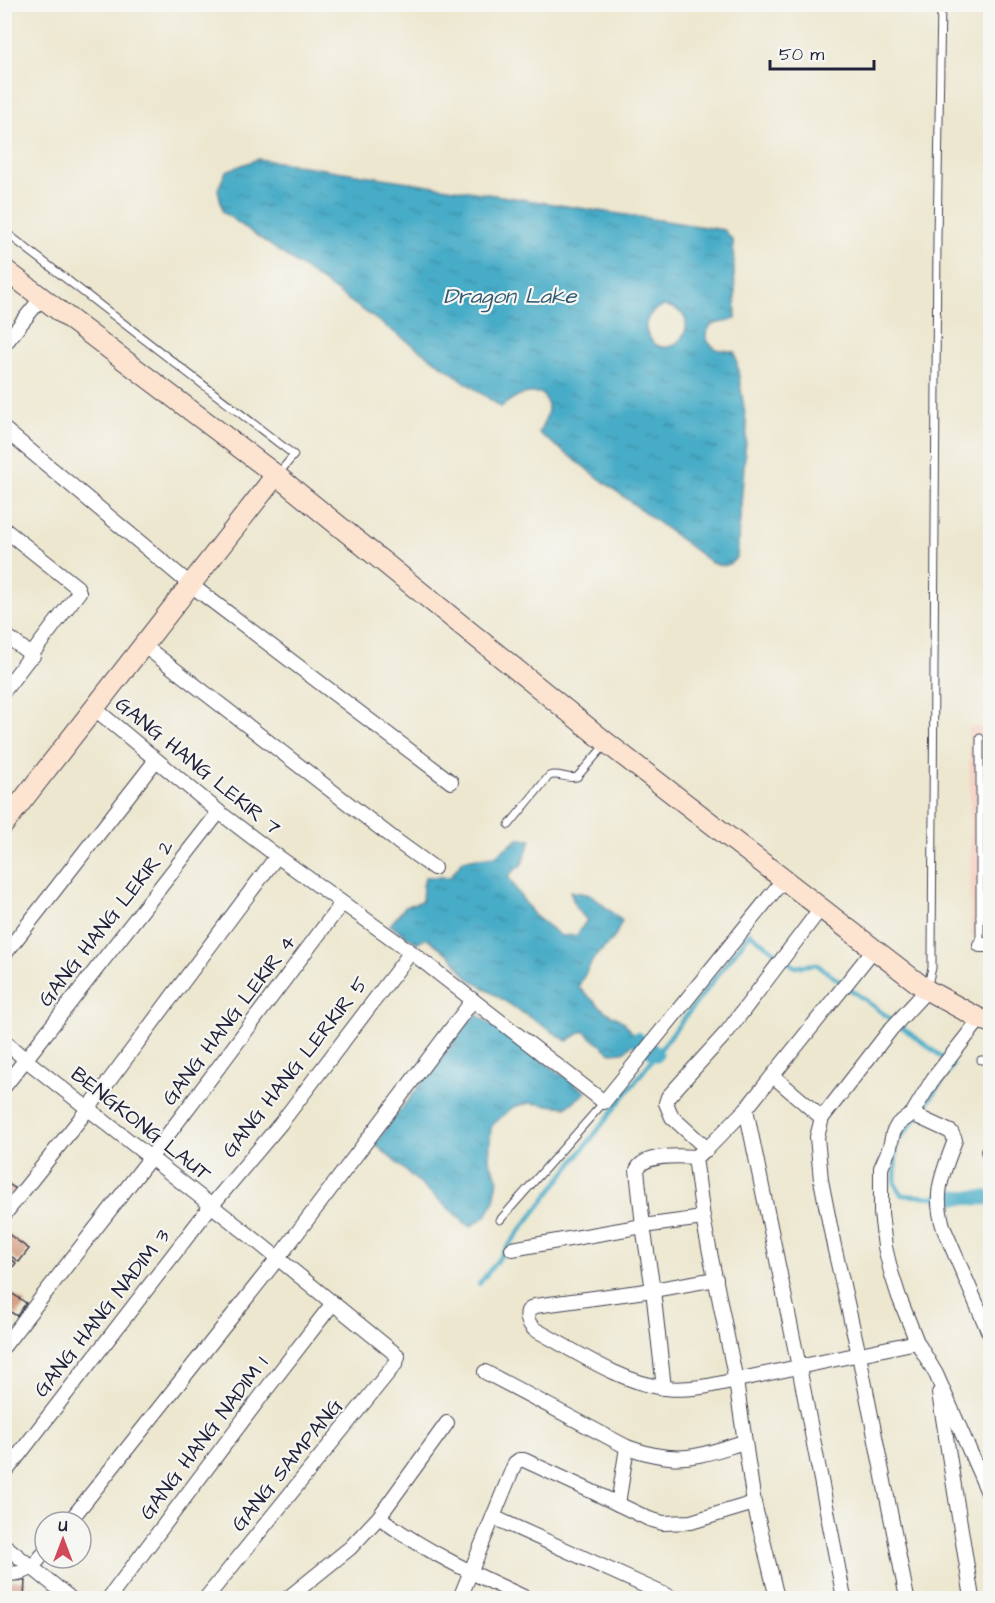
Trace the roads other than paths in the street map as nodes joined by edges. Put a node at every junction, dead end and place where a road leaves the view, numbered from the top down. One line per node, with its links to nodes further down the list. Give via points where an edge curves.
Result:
1 (941, 4): 33 (lane, via 932,956)
2 (4, 231): 7 (lane, via 294,455)
3 (4, 269): 4 (main road)
4 (42, 297): 5 (street); 7 (main road)
5 (4, 345)
6 (4, 429): 9 (street)
7 (276, 475): 9 (main road); 16 (main road)
8 (4, 530): 12 (street, via 78,590)
9 (191, 585): 11 (main road); 18 (street)
10 (4, 634): 12 (street)
11 (143, 645): 14 (main road); 23 (street)
12 (33, 656): 13 (street)
13 (4, 692)
14 (94, 708): 17 (street, GANG HANG LEKIR 7); 20 (main road)
15 (980, 738): 27 (lane)
16 (607, 743): 21 (lane, via 577,777 555,774 544,780); 24 (main road)
17 (156, 760): 19 (street, GANG HANG LEKIR 7); 32 (street)
18 (451, 782)
19 (219, 812): 22 (street, GANG HANG LEKIR 7); 37 (street, GANG HANG LEKIR 2)
20 (4, 824)
21 (509, 825)
22 (277, 856): 25 (street, GANG HANG LEKIR 7); 43 (street)
23 (434, 868)
24 (784, 879): 26 (main road); 42 (street)
25 (342, 903): 31 (street, GANG HANG LEKIR 7); 48 (street, GANG HANG LEKIR 4)
26 (821, 908): 30 (main road); 47 (street, via 727,1032 668,1097 666,1103 672,1117)
27 (980, 916): 28 (lane); 29 (lane)
28 (990, 916)
29 (985, 945)
30 (874, 949): 33 (main road); 40 (street)
31 (411, 952): 34 (street, GANG HANG LEKIR 7); 50 (street, GANG HANG LERKIR 5, via 281,1123)
32 (4, 955)
33 (927, 990): 35 (main road); 46 (street, via 891,1029)
34 (473, 1000): 42 (street, GANG HANG LEKIR 7); 56 (street)
35 (985, 1020): 45 (street, via 933,1079)
36 (4, 1041): 37 (street, BENGKONG LAUT)
37 (26, 1060): 41 (street, GANG HANG LEKIR 2); 43 (street, BENGKONG LAUT)
38 (981, 1060): 39 (lane)
39 (990, 1060)
40 (772, 1076): 44 (street); 46 (street)
41 (4, 1087)
42 (604, 1101): 53 (lane)
43 (88, 1109): 48 (street, BENGKONG LAUT); 51 (street)
44 (746, 1109): 47 (street); 65 (street)
45 (916, 1116): 60 (street, via 951,1132 955,1140 938,1188 940,1214); 61 (street, via 898,1124 892,1133 881,1168 881,1213 891,1272)
46 (822, 1118): 63 (street, via 817,1137 821,1180)
47 (707, 1149): 49 (street)
48 (151, 1157): 50 (street, BENGKONG LAUT); 62 (street, GANG HANG LEKIR 4)
49 (694, 1157): 52 (street); 54 (street, via 676,1155 639,1165)
50 (211, 1206): 56 (street, BENGKONG LAUT); 73 (street, GANG HANG NADIM 3)
51 (4, 1215)
52 (703, 1218): 54 (street); 57 (street)
53 (500, 1220)
54 (643, 1226): 55 (street); 58 (street)
55 (512, 1249)
56 (278, 1259): 59 (street, BENGKONG LAUT); 77 (street)
57 (716, 1279): 58 (street); 68 (street)
58 (652, 1290): 69 (street); 69 (street, via 535,1306 528,1311 527,1319 534,1329 610,1370)
59 (333, 1304): 64 (street, BENGKONG LAUT); 87 (street, GANG HANG NADIM 1)
60 (990, 1335)
61 (917, 1342): 63 (street); 67 (street)
62 (4, 1346)
63 (859, 1355): 65 (street); 95 (street)
64 (398, 1356): 88 (street, GANG SAMPANG)
65 (800, 1367): 68 (street); 94 (street)
66 (485, 1372): 72 (street)
67 (936, 1374): 74 (street); 96 (street)
68 (736, 1381): 69 (street, via 688,1389); 71 (street)
69 (664, 1388)
70 (447, 1423): 78 (street)
71 (744, 1442): 72 (street, via 695,1456 670,1458); 75 (street)
72 (627, 1447): 76 (street)
73 (4, 1474)
74 (990, 1497)
75 (754, 1503): 76 (street, via 676,1523 649,1520); 93 (street)
76 (618, 1504): 79 (street, via 519,1460)
77 (78, 1510)
78 (380, 1517): 84 (street, via 400,1533); 89 (street, via 350,1548)
79 (493, 1517): 84 (street); 92 (street)
80 (4, 1545): 81 (street)
81 (33, 1557)
82 (33, 1565): 85 (street, via 22,1574)
83 (47, 1570): 86 (street)
84 (471, 1571): 90 (street); 91 (street)
85 (4, 1574)
86 (70, 1599)
87 (109, 1599)
88 (206, 1599)
89 (288, 1599)
90 (460, 1599)
91 (526, 1599)
92 (672, 1599)
93 (777, 1599)
94 (844, 1599)
95 (907, 1599)
96 (972, 1599)

